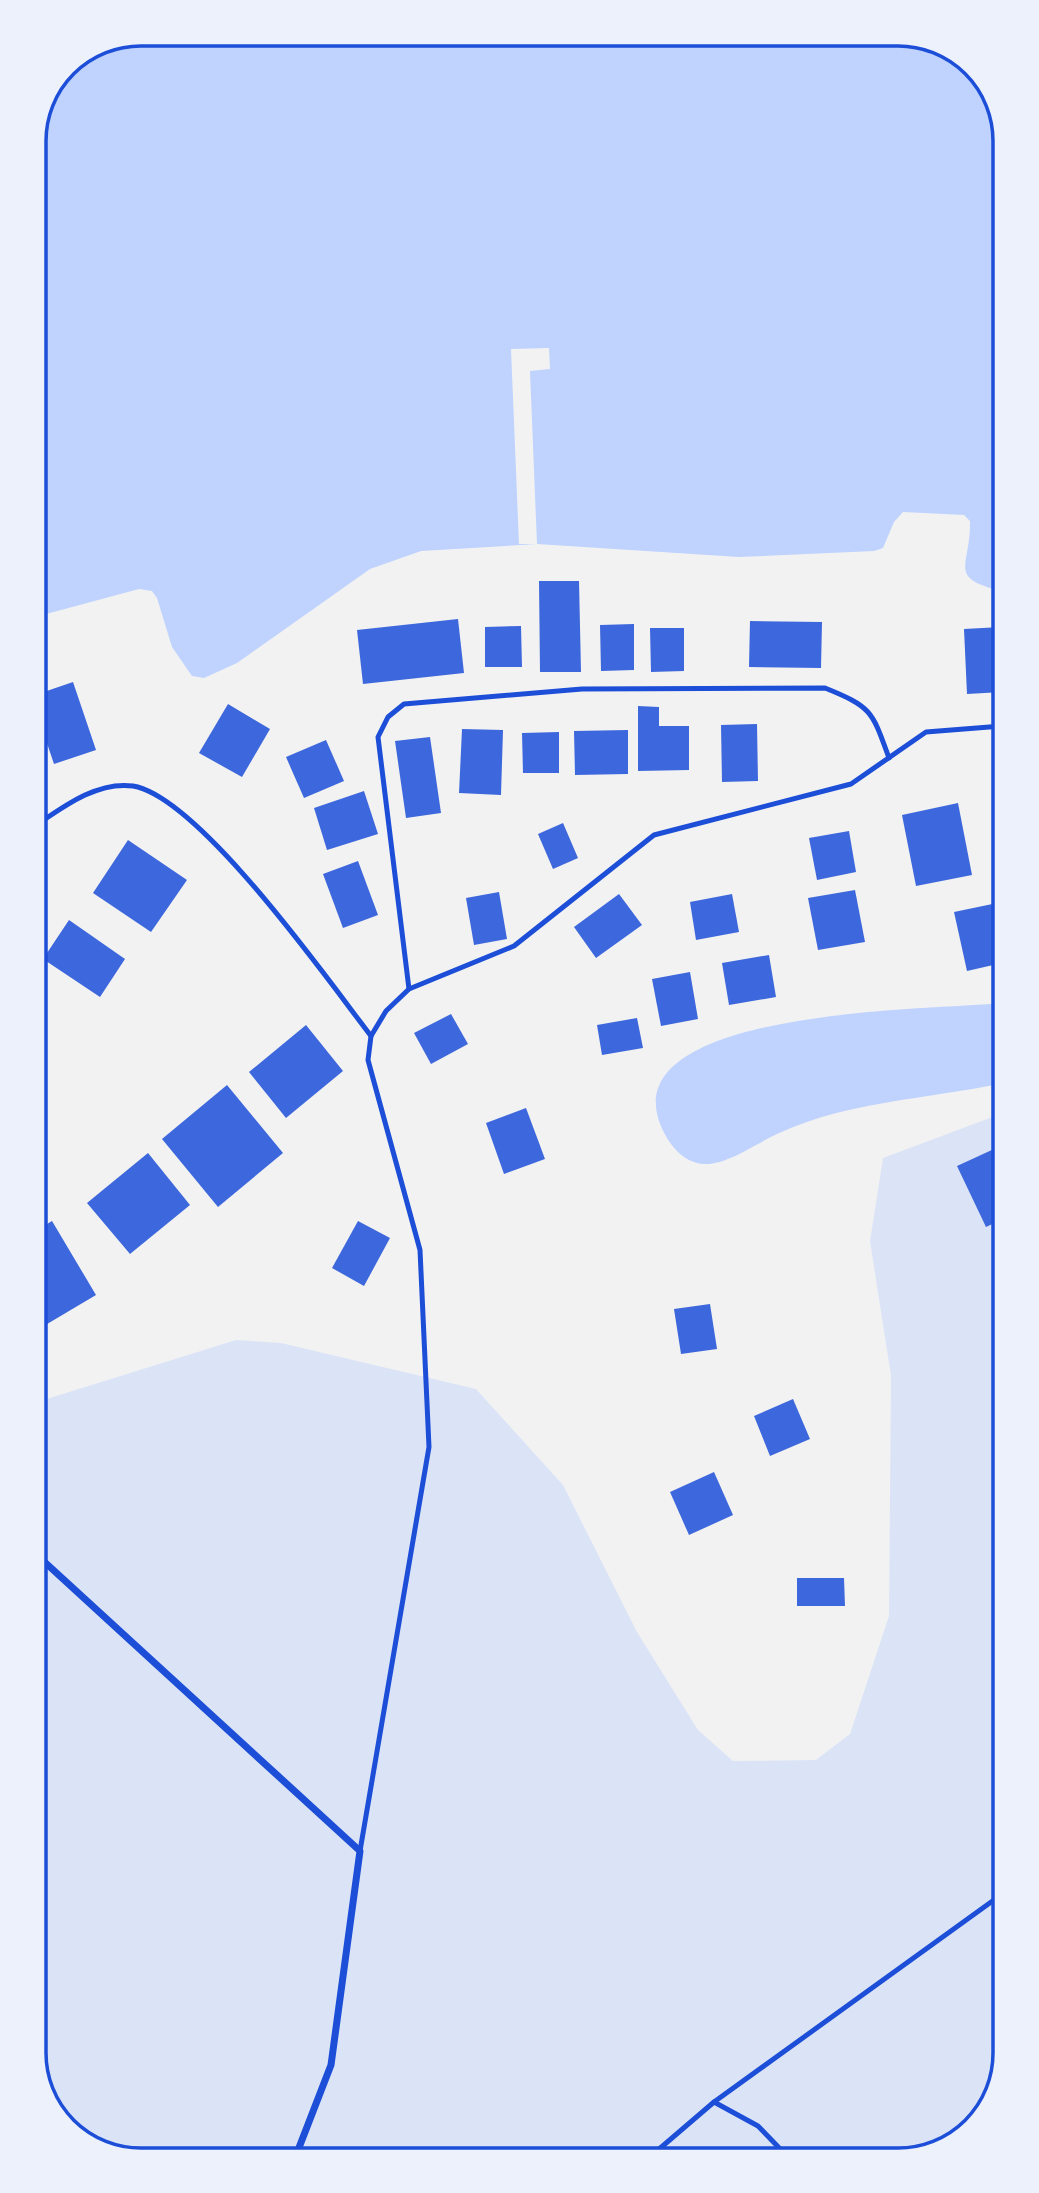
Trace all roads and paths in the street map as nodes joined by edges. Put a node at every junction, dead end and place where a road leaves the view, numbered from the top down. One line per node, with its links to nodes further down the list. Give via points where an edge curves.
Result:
1 (993, 727): 2 (lane, via 926,732)
2 (888, 758): 4 (lane, via 851,784 654,835 514,946); 4 (lane, via 873,716 852,699 825,688 582,689 404,704 388,717 379,737)
3 (46, 819): 5 (lane, via 100,789 133,786 174,805 270,904)
4 (409, 989): 5 (lane, via 386,1011)
5 (371, 1036): 7 (lane, via 368,1060 420,1250 429,1447)
6 (46, 1563): 7 (street)
7 (360, 1851): 10 (street, via 331,2065)
8 (993, 1901): 9 (lane)
9 (714, 2102): 11 (lane); 12 (lane, via 758,2126)
10 (299, 2147)
11 (661, 2148)
12 (779, 2148)

